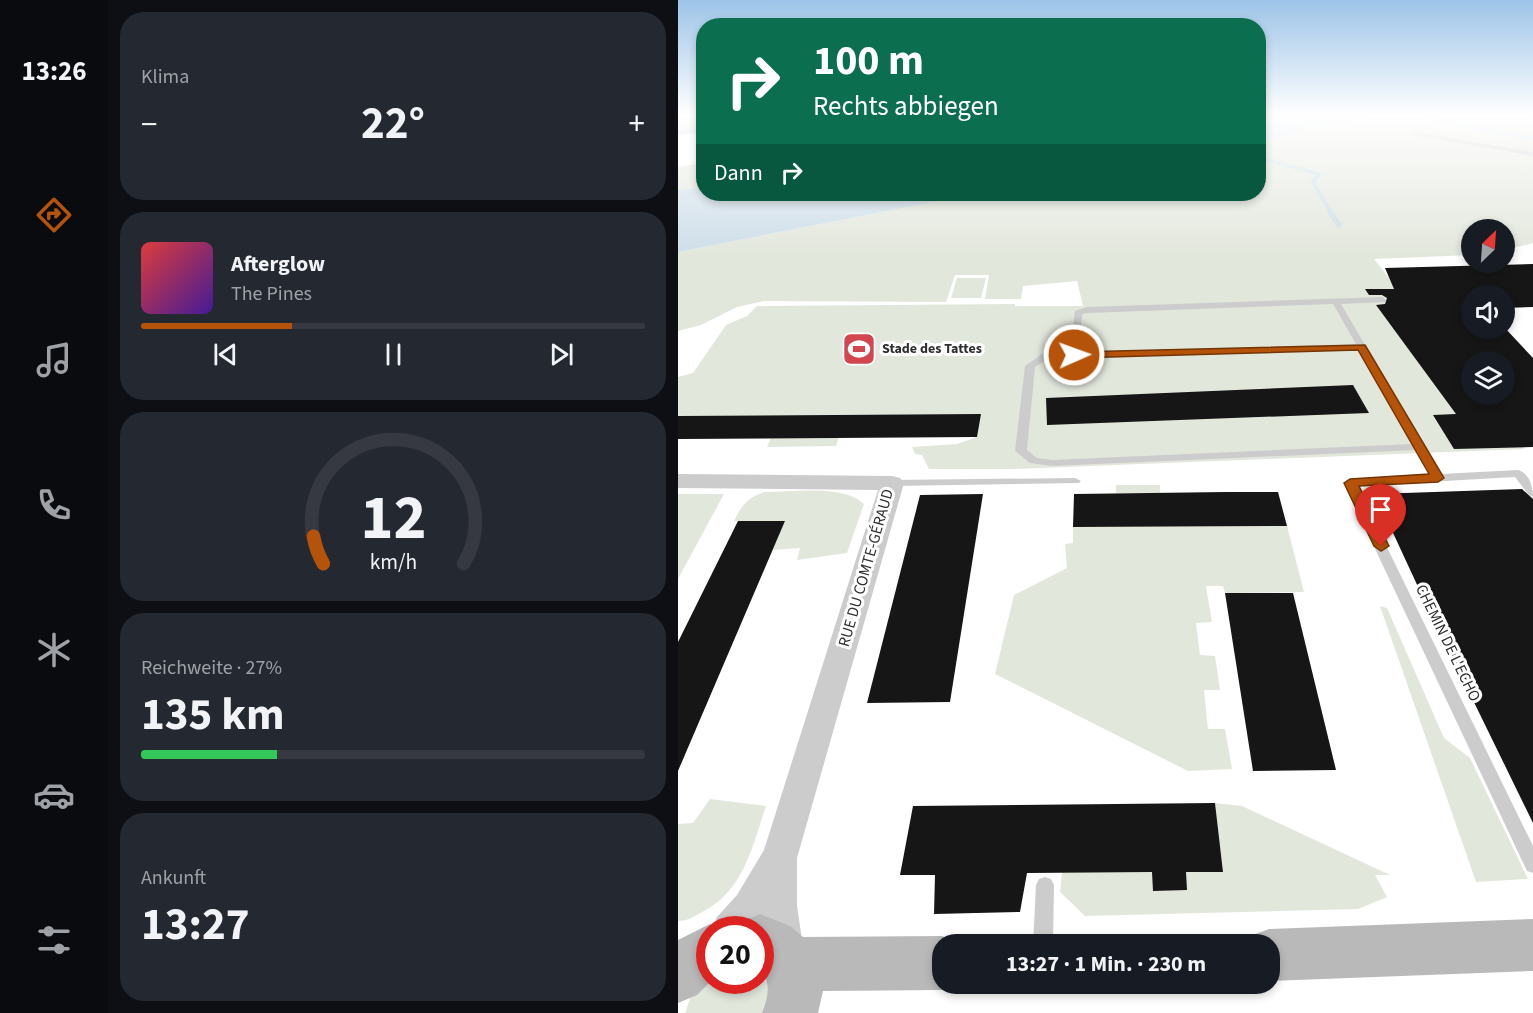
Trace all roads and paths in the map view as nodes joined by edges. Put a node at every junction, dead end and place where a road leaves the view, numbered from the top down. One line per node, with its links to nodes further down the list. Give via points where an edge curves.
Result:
1 (1382, 300): 2 (lane)
2 (1336, 302): 3 (lane); 4 (lane, via 1087,310 1078,313)
3 (1362, 347): 4 (lane); 5 (lane)
4 (1074, 355): 5 (lane, via 1045,356 1030,366 1021,451 1034,461)
5 (1420, 447): 6 (lane)
6 (1438, 478): 10 (lane, CHEMIN DE L'ECHO, via 1518,473); 12 (lane, CHEMIN DE L'ECHO, via 1350,483)
7 (678, 481): 9 (street, RUE DU COMTE-GÉRAUD)
8 (1075, 481): 9 (lane)
9 (892, 483): 11 (street, RUE DU COMTE-GÉRAUD)
10 (1533, 493)
11 (780, 856): 14 (street, RUE DU COMTE-GÉRAUD); 19 (street, RUE DU COMTE-GÉRAUD)
12 (1533, 865)
13 (1045, 885): 15 (lane)
14 (743, 916)
15 (1043, 934)
16 (1533, 945): 17 (street)
17 (1280, 955)
18 (932, 963): 19 (street)
19 (781, 967)

